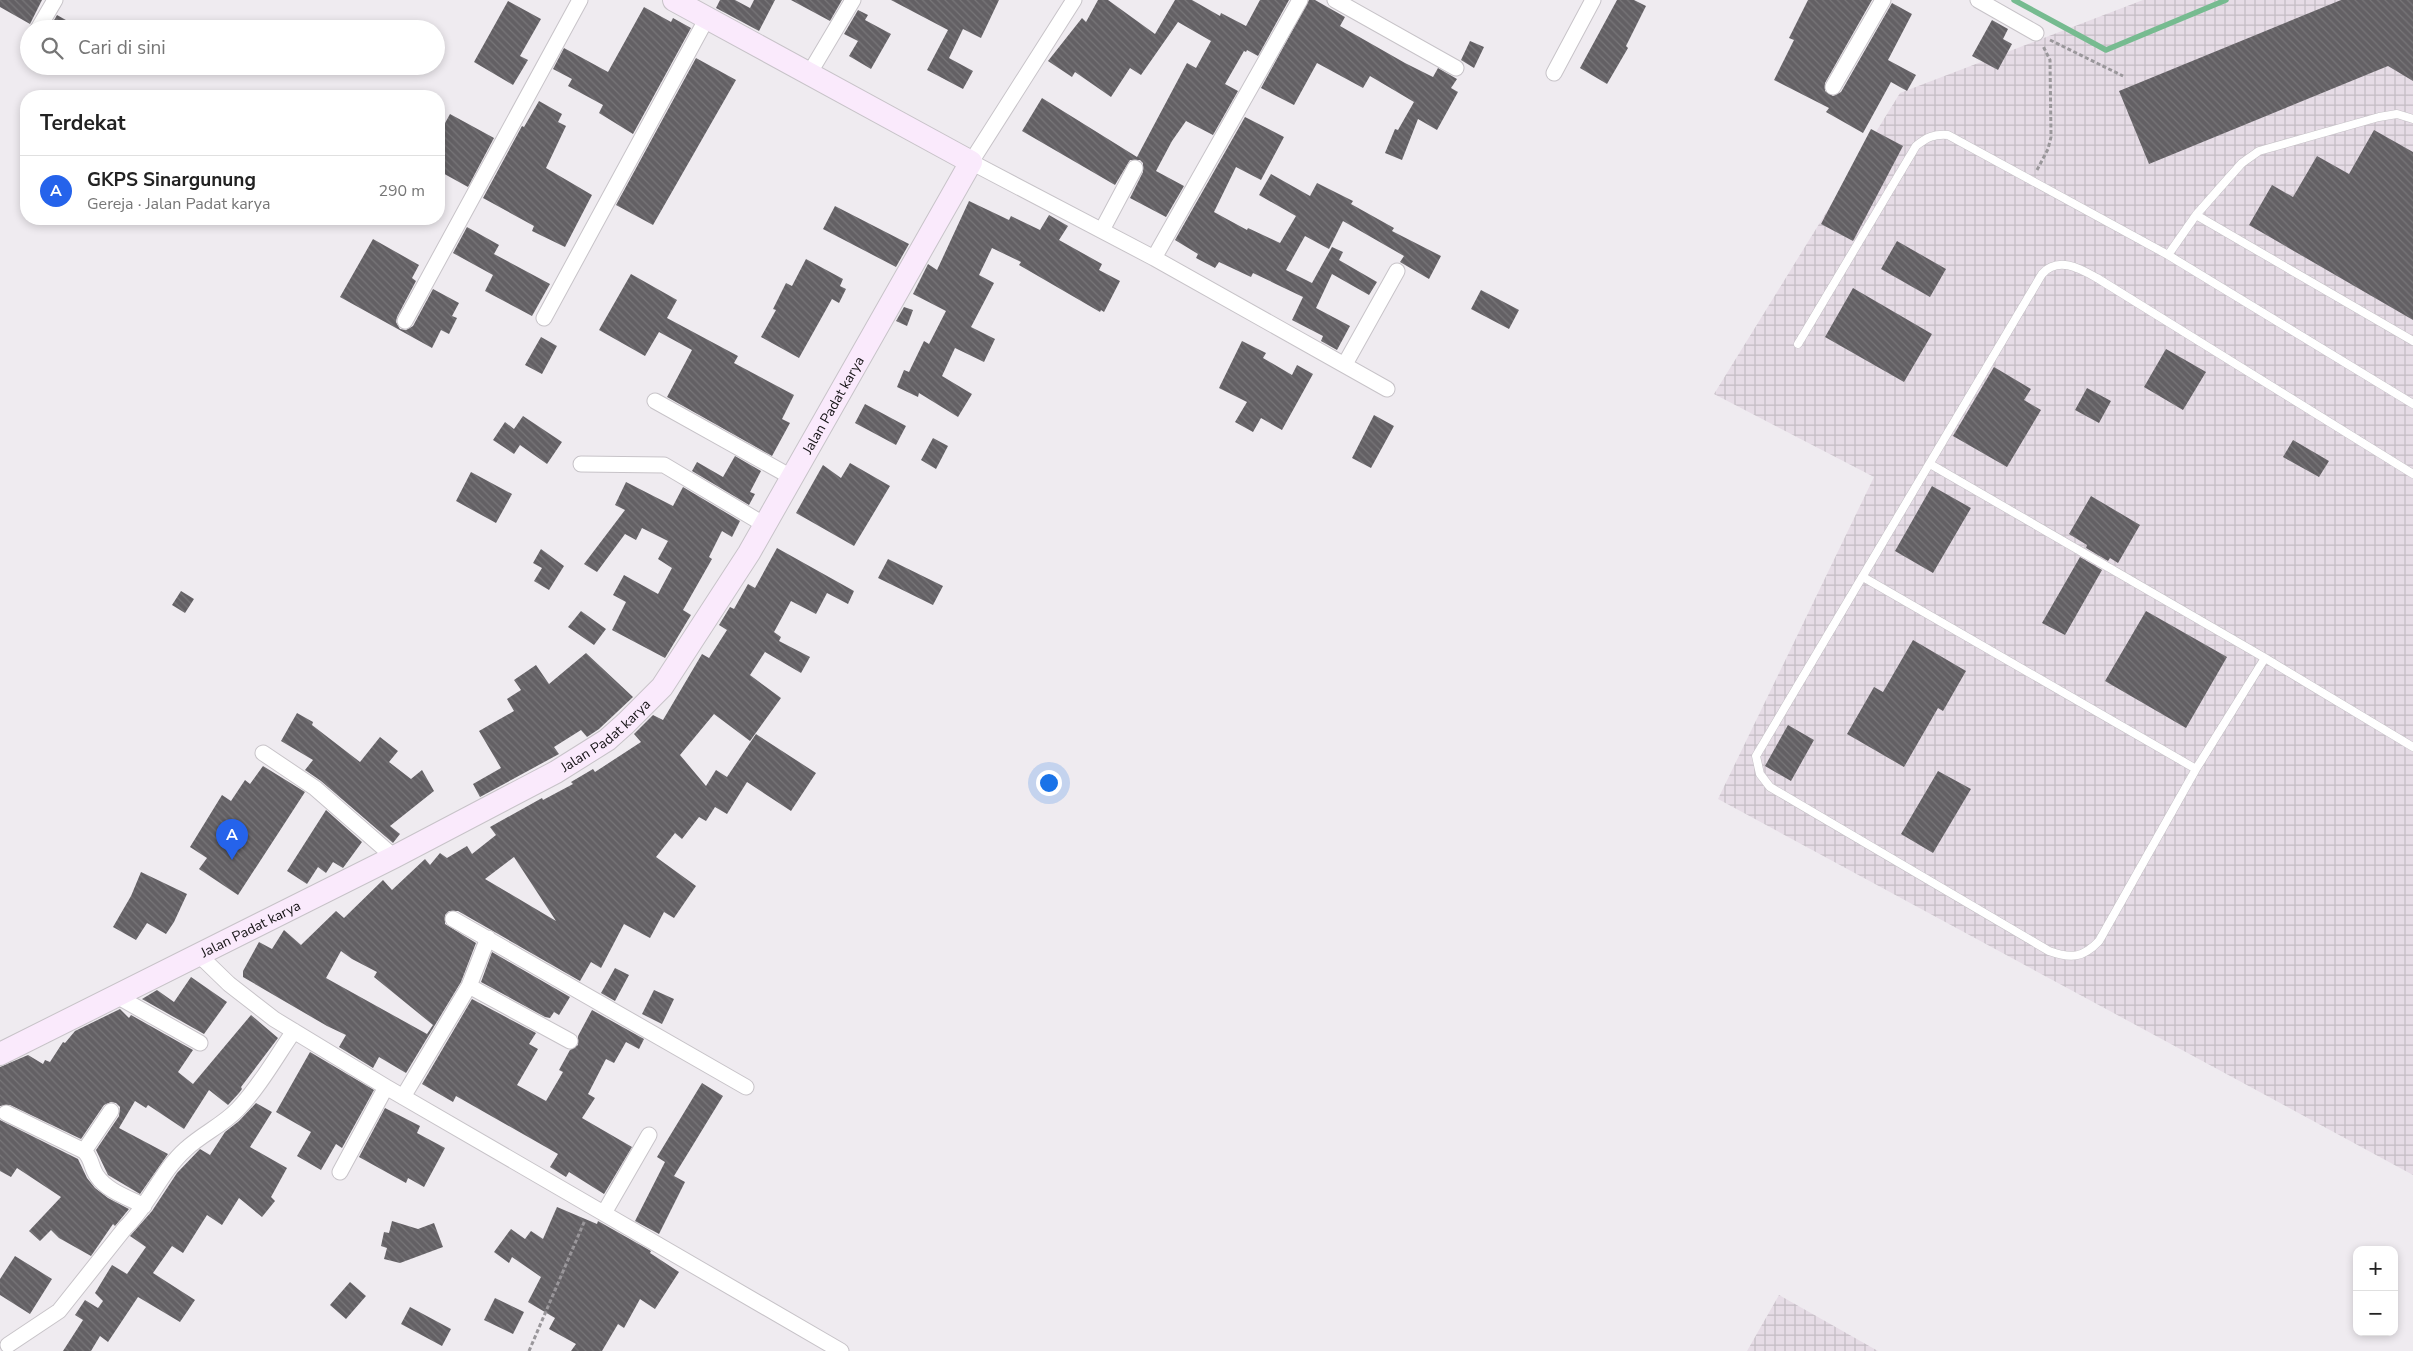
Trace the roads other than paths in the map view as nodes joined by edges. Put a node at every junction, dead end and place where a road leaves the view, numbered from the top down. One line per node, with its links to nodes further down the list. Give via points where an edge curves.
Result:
1 (55, 0): 11 (street)
2 (580, 0): 26 (street)
3 (853, 0): 15 (street)
4 (1074, 0): 18 (street)
5 (1300, 0): 23 (street)
6 (1335, 0): 13 (street)
7 (1593, 0): 14 (street)
8 (1883, 0): 16 (street)
9 (1978, 0): 12 (street)
10 (693, 7): 15 (main road); 25 (street)
11 (43, 20)
12 (2040, 35)
13 (1456, 68)
14 (1554, 73)
15 (809, 74): 18 (main road)
16 (1833, 87)
17 (2413, 119): 20 (lane, via 2397,114 2379,117 2259,151 2242,163)
18 (971, 162): 21 (street); 36 (main road, Jalan Padat karya)
19 (1136, 168): 21 (street)
20 (2196, 215): 22 (lane); 27 (lane)
21 (1102, 230): 23 (street)
22 (2168, 255): 28 (lane, via 1948,135 1933,135 1916,146); 32 (lane)
23 (1154, 258): 29 (street)
24 (1398, 270): 29 (street)
25 (544, 318)
26 (405, 321)
27 (2413, 341)
28 (1798, 344)
29 (1345, 364): 30 (street)
30 (1387, 389)
31 (655, 401): 36 (street)
32 (2413, 404)
33 (581, 464): 37 (street, via 664,465)
34 (1930, 464): 35 (lane, via 2042,274 2054,265 2064,264 2097,278); 38 (lane); 39 (lane)
35 (2413, 474)
36 (793, 478): 37 (main road, Jalan Padat karya)
37 (765, 525): 43 (main road, Jalan Padat karya, via 666,680 626,723 607,740 556,772)
38 (1863, 577): 42 (lane); 42 (lane, via 1756,756 1760,774 1770,787 2049,951 2079,955 2089,951 2099,940)
39 (2265, 658): 40 (lane); 42 (lane)
40 (2413, 747)
41 (263, 753): 43 (street, via 314,788)
42 (2196, 768)
43 (394, 857): 46 (main road, Jalan Padat karya)
44 (453, 919): 45 (street)
45 (488, 938): 47 (street); 53 (street)
46 (198, 954): 48 (main road, Jalan Padat karya); 49 (street, via 256,1006)
47 (468, 986): 50 (street); 55 (street)
48 (115, 995): 51 (street); 52 (main road, Jalan Padat karya)
49 (294, 1031): 54 (street); 61 (street, via 237,1110 185,1149)
50 (570, 1041)
51 (200, 1043)
52 (0, 1054)
53 (746, 1086)
54 (386, 1087): 55 (street); 60 (street)
55 (403, 1097): 62 (street)
56 (111, 1111): 59 (street)
57 (6, 1113): 59 (street)
58 (649, 1135): 62 (street)
59 (84, 1151): 61 (street, via 105,1185)
60 (340, 1172)
61 (144, 1206): 63 (street, via 59,1311)
62 (598, 1210): 64 (street)
63 (8, 1345)
64 (840, 1351)

